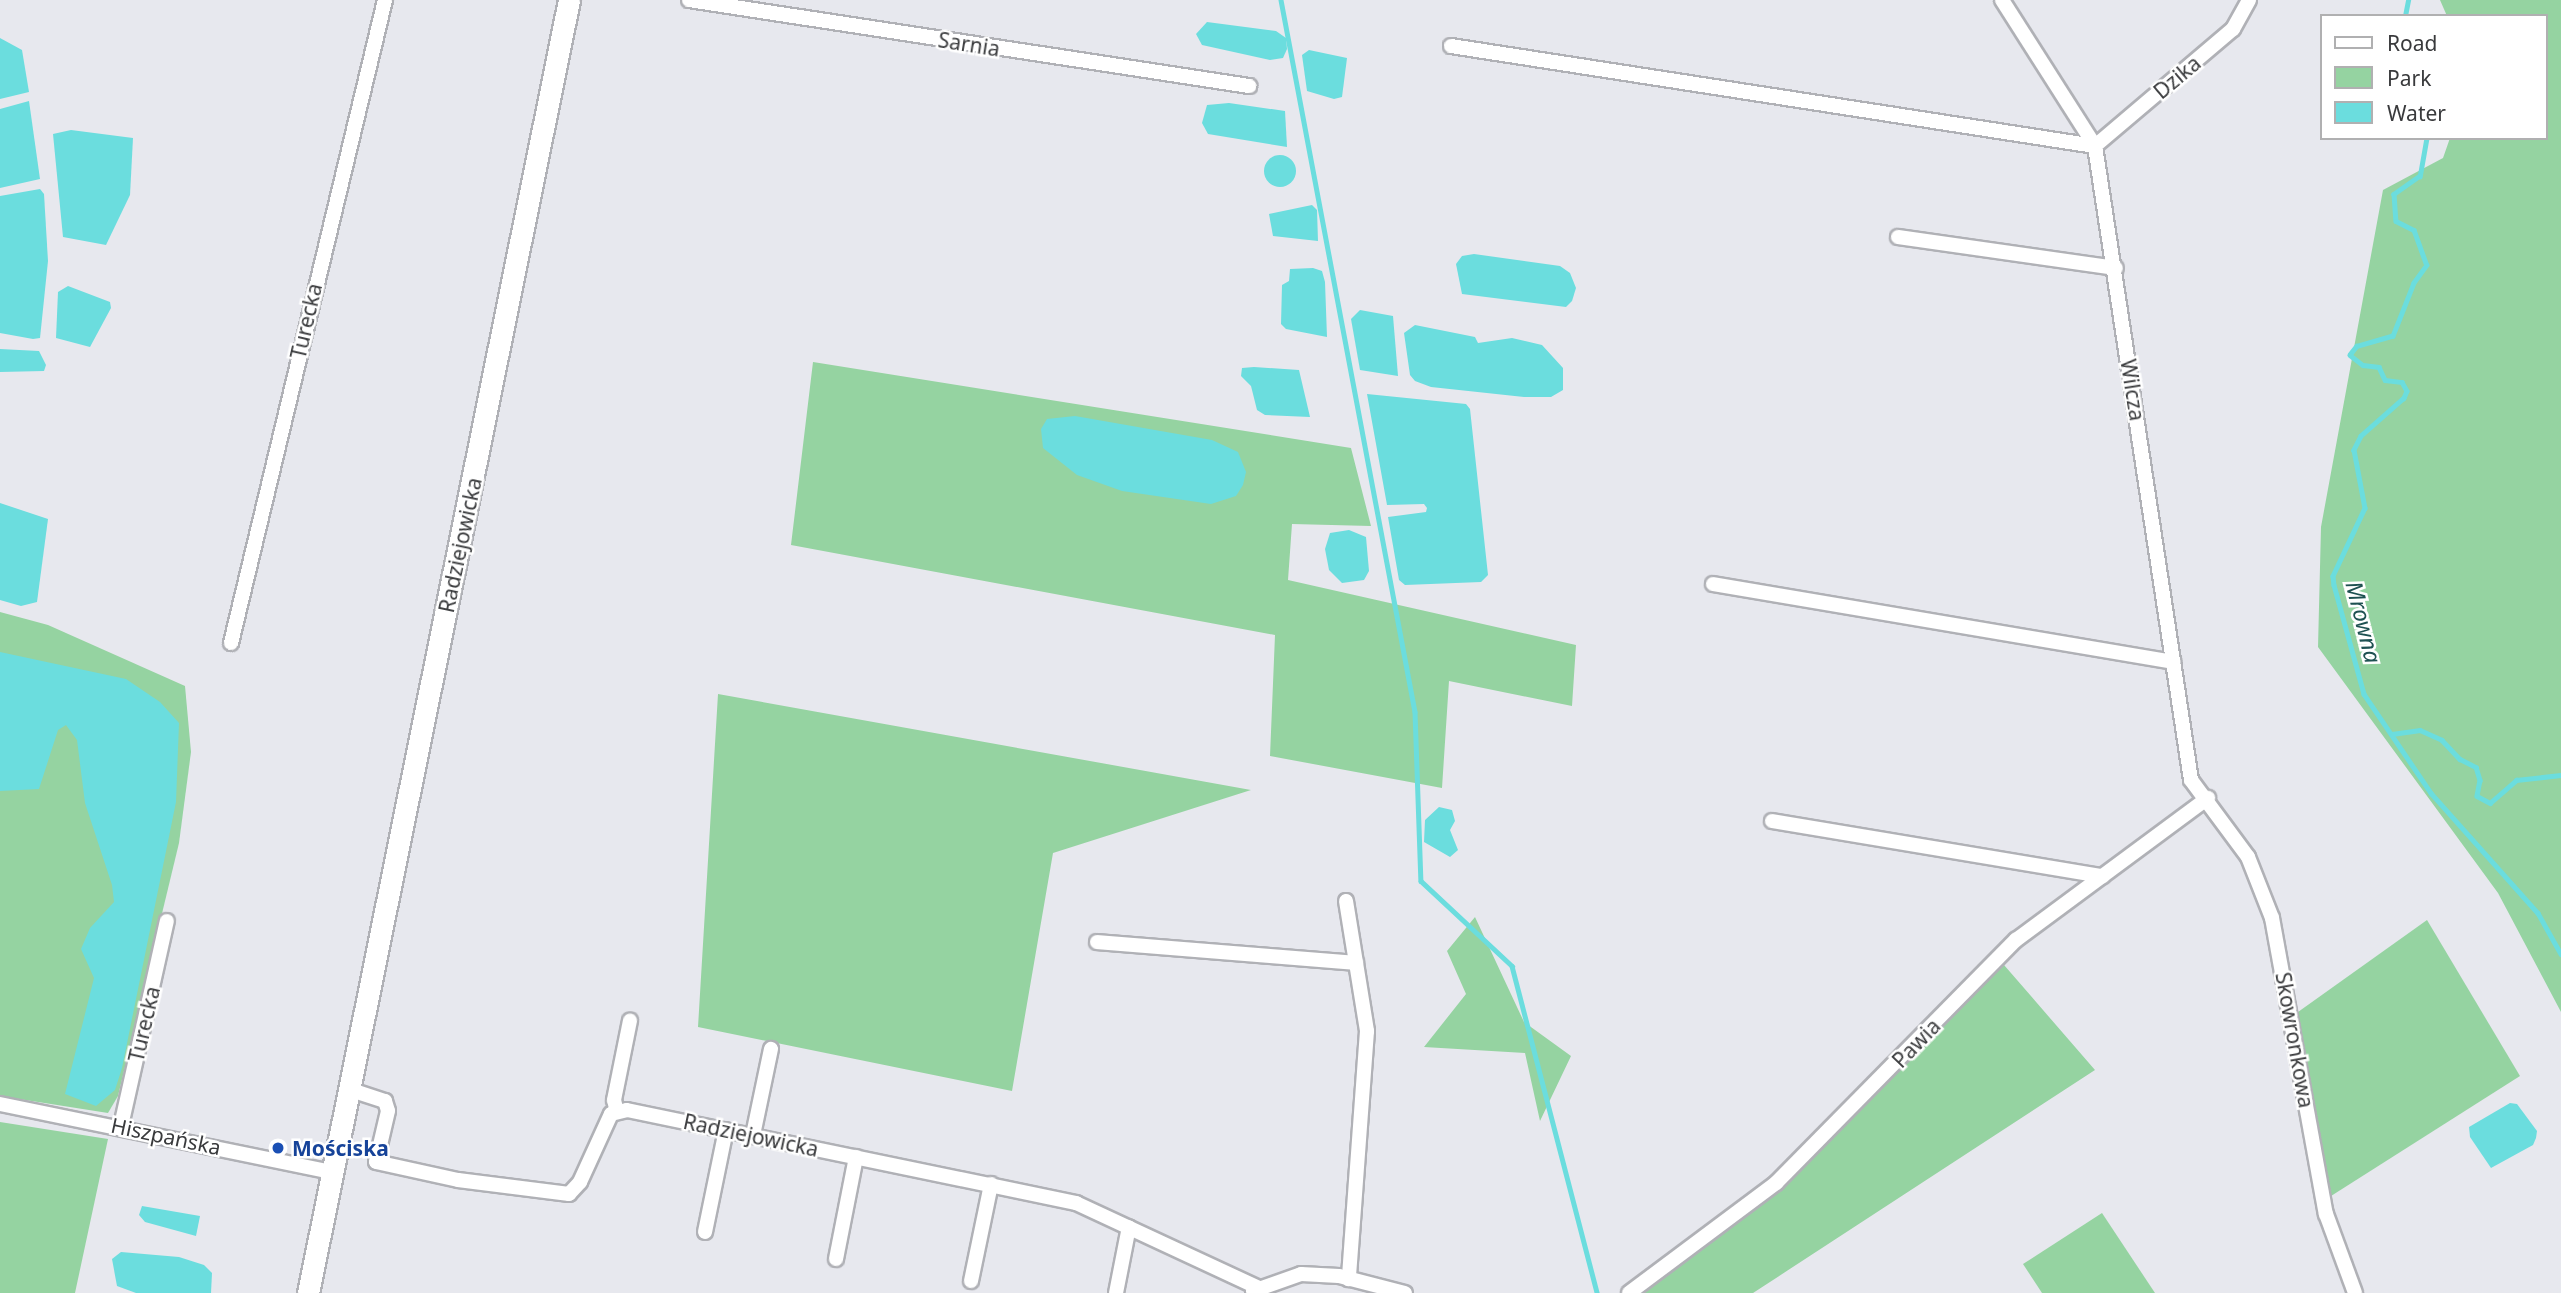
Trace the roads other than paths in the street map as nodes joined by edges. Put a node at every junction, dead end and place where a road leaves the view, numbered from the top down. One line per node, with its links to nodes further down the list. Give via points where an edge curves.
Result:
1 (385, 0): 12 (street, Turecka)
2 (569, 0): 23 (main road, Radziejowicka)
3 (689, 0): 7 (street, Sarnia)
4 (2002, 0): 8 (street, Wilcza)
5 (2249, 0): 8 (street, Dzika, via 2233,29)
6 (1451, 46): 8 (street)
7 (1249, 86)
8 (2095, 146): 10 (street, Wilcza)
9 (1898, 237): 10 (street)
10 (2116, 268): 13 (street, Wilcza)
11 (1713, 584): 13 (street)
12 (231, 643)
13 (2173, 662): 14 (street, Wilcza, via 2191,780)
14 (2208, 798): 16 (street, Pawia); 42 (street, Skowronkowa, via 2248,857 2272,918 2326,1214)
15 (1772, 821): 16 (street)
16 (2102, 876): 41 (street, Pawia, via 2016,940 1776,1183)
17 (1346, 901): 20 (street)
18 (167, 921): 26 (street, Turecka)
19 (1097, 942): 20 (street)
20 (1356, 963): 35 (street, via 1367,1031)
21 (630, 1021): 25 (street, via 614,1100)
22 (771, 1049): 28 (street)
23 (348, 1089): 25 (street, via 386,1101 388,1111 376,1162 559,1196 569,1194 580,1182 611,1115); 30 (main road, Radziejowicka)
24 (0, 1104): 26 (street, Hiszpańska)
25 (617, 1112): 27 (street, Radziejowicka)
26 (121, 1126): 30 (street, Hiszpańska)
27 (726, 1130): 28 (street, Radziejowicka); 33 (street)
28 (753, 1135): 29 (street, Radziejowicka)
29 (856, 1157): 31 (street, Radziejowicka); 34 (street)
30 (332, 1172): 38 (main road, Radziejowicka)
31 (991, 1184): 32 (street, Radziejowicka, via 1076,1203); 36 (street)
32 (1129, 1227): 37 (street, Radziejowicka); 39 (street)
33 (705, 1232)
34 (836, 1259)
35 (1349, 1279): 37 (street, via 1301,1274); 40 (street)
36 (971, 1281)
37 (1254, 1291)
38 (308, 1293)
39 (1115, 1293)
40 (1405, 1293)
41 (1629, 1293)
42 (2355, 1293)

